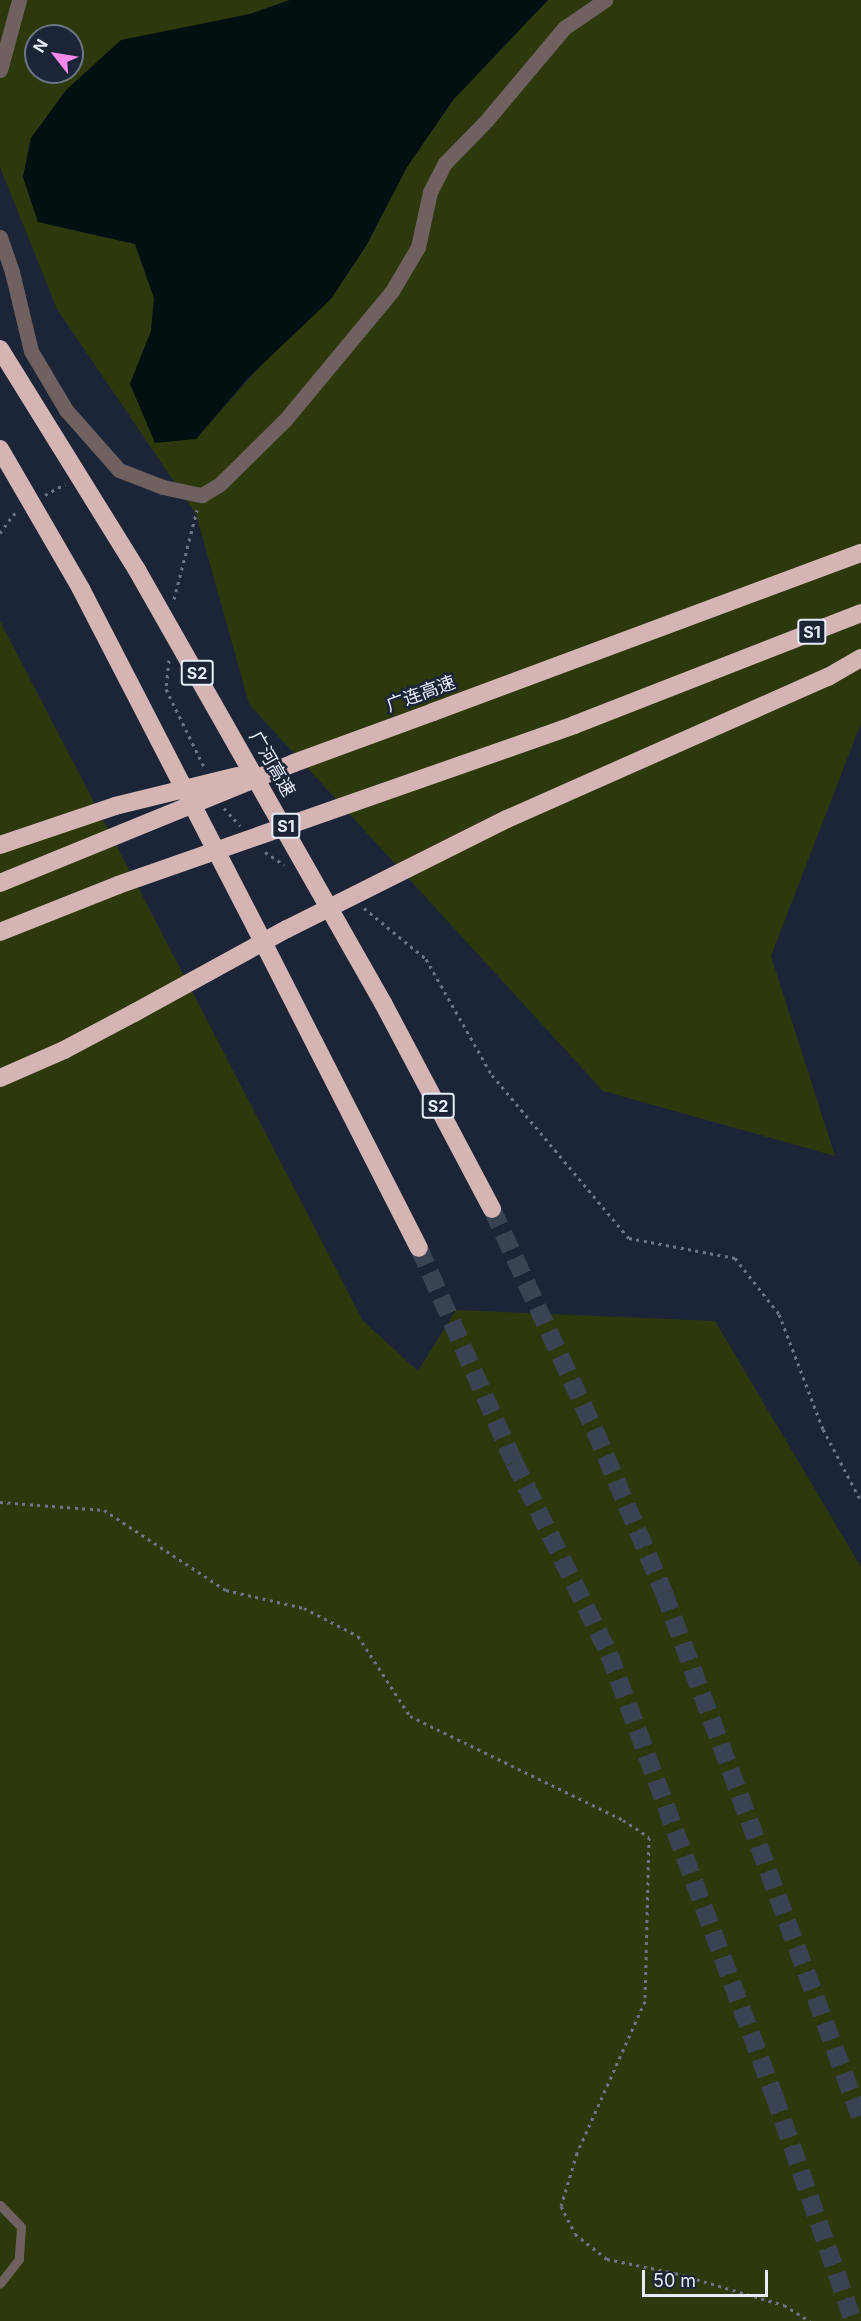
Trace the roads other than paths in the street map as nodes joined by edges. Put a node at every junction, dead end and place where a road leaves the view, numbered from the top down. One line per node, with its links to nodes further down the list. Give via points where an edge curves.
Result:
1 (19, 0): 3 (street)
2 (605, 0): 4 (street, via 564,28 445,163 430,192 418,247 392,291 285,420 220,484 202,495 163,488 119,470 66,410 31,351)
3 (0, 70)
4 (0, 237)
5 (0, 350): 15 (highway, 广河高速 / S2, bridge, via 137,570 383,1003)
6 (0, 449): 16 (highway, bridge, via 81,589)
7 (861, 553): 10 (highway, 广连高速, bridge)
8 (861, 613): 13 (highway, S1, bridge, via 574,724 129,881)
9 (861, 658): 14 (highway, bridge, via 828,677 507,819 287,929 64,1050)
10 (294, 763): 11 (highway, bridge, via 115,806); 12 (highway, 广连高速, bridge)
11 (0, 845)
12 (0, 883)
13 (0, 932)
14 (0, 1078)
15 (492, 1209)
16 (419, 1248)
17 (0, 2205): 18 (lane, via 21,2227 19,2259)
18 (0, 2283)

